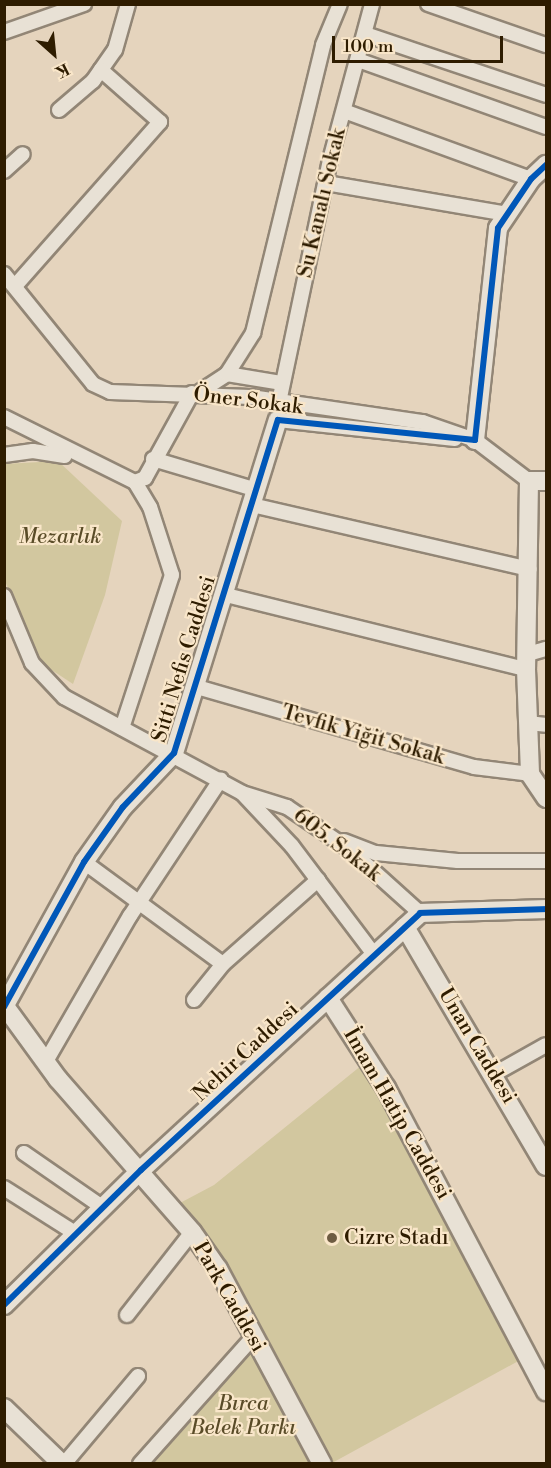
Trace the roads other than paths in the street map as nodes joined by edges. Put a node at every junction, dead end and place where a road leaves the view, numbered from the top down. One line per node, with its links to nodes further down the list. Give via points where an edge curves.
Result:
1 (84, 4): 6 (street)
2 (129, 4): 10 (street, via 121,36)
3 (340, 4): 23 (street, via 323,45 264,298 253,333)
4 (372, 4): 7 (street, Su Kanalı Sokak)
5 (428, 4): 8 (street)
6 (4, 32)
7 (365, 34): 9 (street, Su Kanalı Sokak); 11 (street)
8 (546, 45)
9 (358, 60): 13 (street, Su Kanalı Sokak); 14 (street)
10 (101, 70): 12 (street); 22 (street, via 160,122)
11 (546, 95)
12 (59, 110)
13 (344, 111): 18 (street); 19 (street, Su Kanalı Sokak)
14 (546, 127)
15 (23, 154): 17 (street)
16 (546, 165): 18 (street)
17 (4, 171)
18 (531, 179): 20 (street)
19 (326, 183): 20 (street); 24 (street, Su Kanalı Sokak)
20 (507, 214): 28 (street, via 498,228 486,301)
21 (4, 274): 22 (street, Öner Sokak)
22 (15, 286): 25 (street, Öner Sokak, via 93,384 110,392)
23 (227, 374): 24 (street); 25 (street)
24 (282, 383): 26 (street, Su Kanalı Sokak)
25 (195, 393): 26 (street, Öner Sokak); 31 (street)
26 (278, 411): 28 (street, Öner Sokak); 34 (street, Sitti Nefis Caddesi)
27 (4, 417): 30 (street)
28 (475, 440): 32 (street)
29 (4, 455): 30 (street, via 33,451)
30 (76, 458): 33 (street)
31 (153, 459): 33 (street, via 145,478); 34 (street)
32 (538, 481): 35 (street)
33 (135, 482): 43 (street, via 150,507 172,575)
34 (254, 497): 35 (street); 36 (street, Sitti Nefis Caddesi)
35 (530, 569): 39 (street)
36 (222, 594): 39 (street); 40 (street, Sitti Nefis Caddesi)
37 (6, 604): 43 (street, 605. Sokak, via 43,679 64,697)
38 (546, 649): 39 (street)
39 (527, 661): 41 (street)
40 (197, 687): 44 (street, Sitti Nefis Caddesi); 45 (street, Tevfik Yiğit Sokak, via 474,766)
41 (528, 723): 42 (street); 45 (street)
42 (546, 725)
43 (122, 728): 44 (street, 605. Sokak)
44 (174, 753): 46 (street, 605. Sokak); 51 (street, Sitti Nefis Caddesi, via 123,807)
45 (530, 774): 48 (street)
46 (221, 779): 47 (street, 605. Sokak); 53 (street)
47 (242, 793): 49 (street, 605. Sokak, via 287,807); 52 (street)
48 (546, 798)
49 (330, 836): 50 (street, via 376,853 458,861); 55 (street, 605. Sokak)
50 (546, 861)
51 (84, 862): 53 (street); 61 (street, Sitti Nefis Caddesi)
52 (318, 880): 57 (street); 58 (street)
53 (140, 901): 58 (street); 63 (street)
54 (546, 909): 55 (street)
55 (420, 913): 56 (street, Nehir Caddesi)
56 (405, 927): 57 (street, Nehir Caddesi); 64 (street, Unan Caddesi)
57 (373, 954): 59 (street, Nehir Caddesi)
58 (224, 964): 60 (street)
59 (328, 998): 67 (street, Nehir Caddesi); 76 (street, İmam Hatip Caddesi, via 386,1088)
60 (194, 1000)
61 (5, 1006): 63 (street, Park Caddesi)
62 (546, 1045): 64 (street)
63 (45, 1063): 67 (street, Park Caddesi)
64 (496, 1073): 66 (street, Unan Caddesi)
65 (24, 1153): 69 (street)
66 (546, 1166)
67 (141, 1170): 69 (street, Nehir Caddesi); 70 (street, Park Caddesi)
68 (4, 1188): 71 (street)
69 (102, 1207): 71 (street, Nehir Caddesi)
70 (192, 1232): 73 (street); 74 (street, Park Caddesi)
71 (75, 1233): 72 (street, Nehir Caddesi)
72 (7, 1298)
73 (127, 1315)
74 (253, 1337): 79 (street); 80 (street, Park Caddesi)
75 (138, 1376): 78 (street)
76 (546, 1392)
77 (4, 1408): 78 (street)
78 (63, 1464)
79 (140, 1464)
80 (322, 1464)

